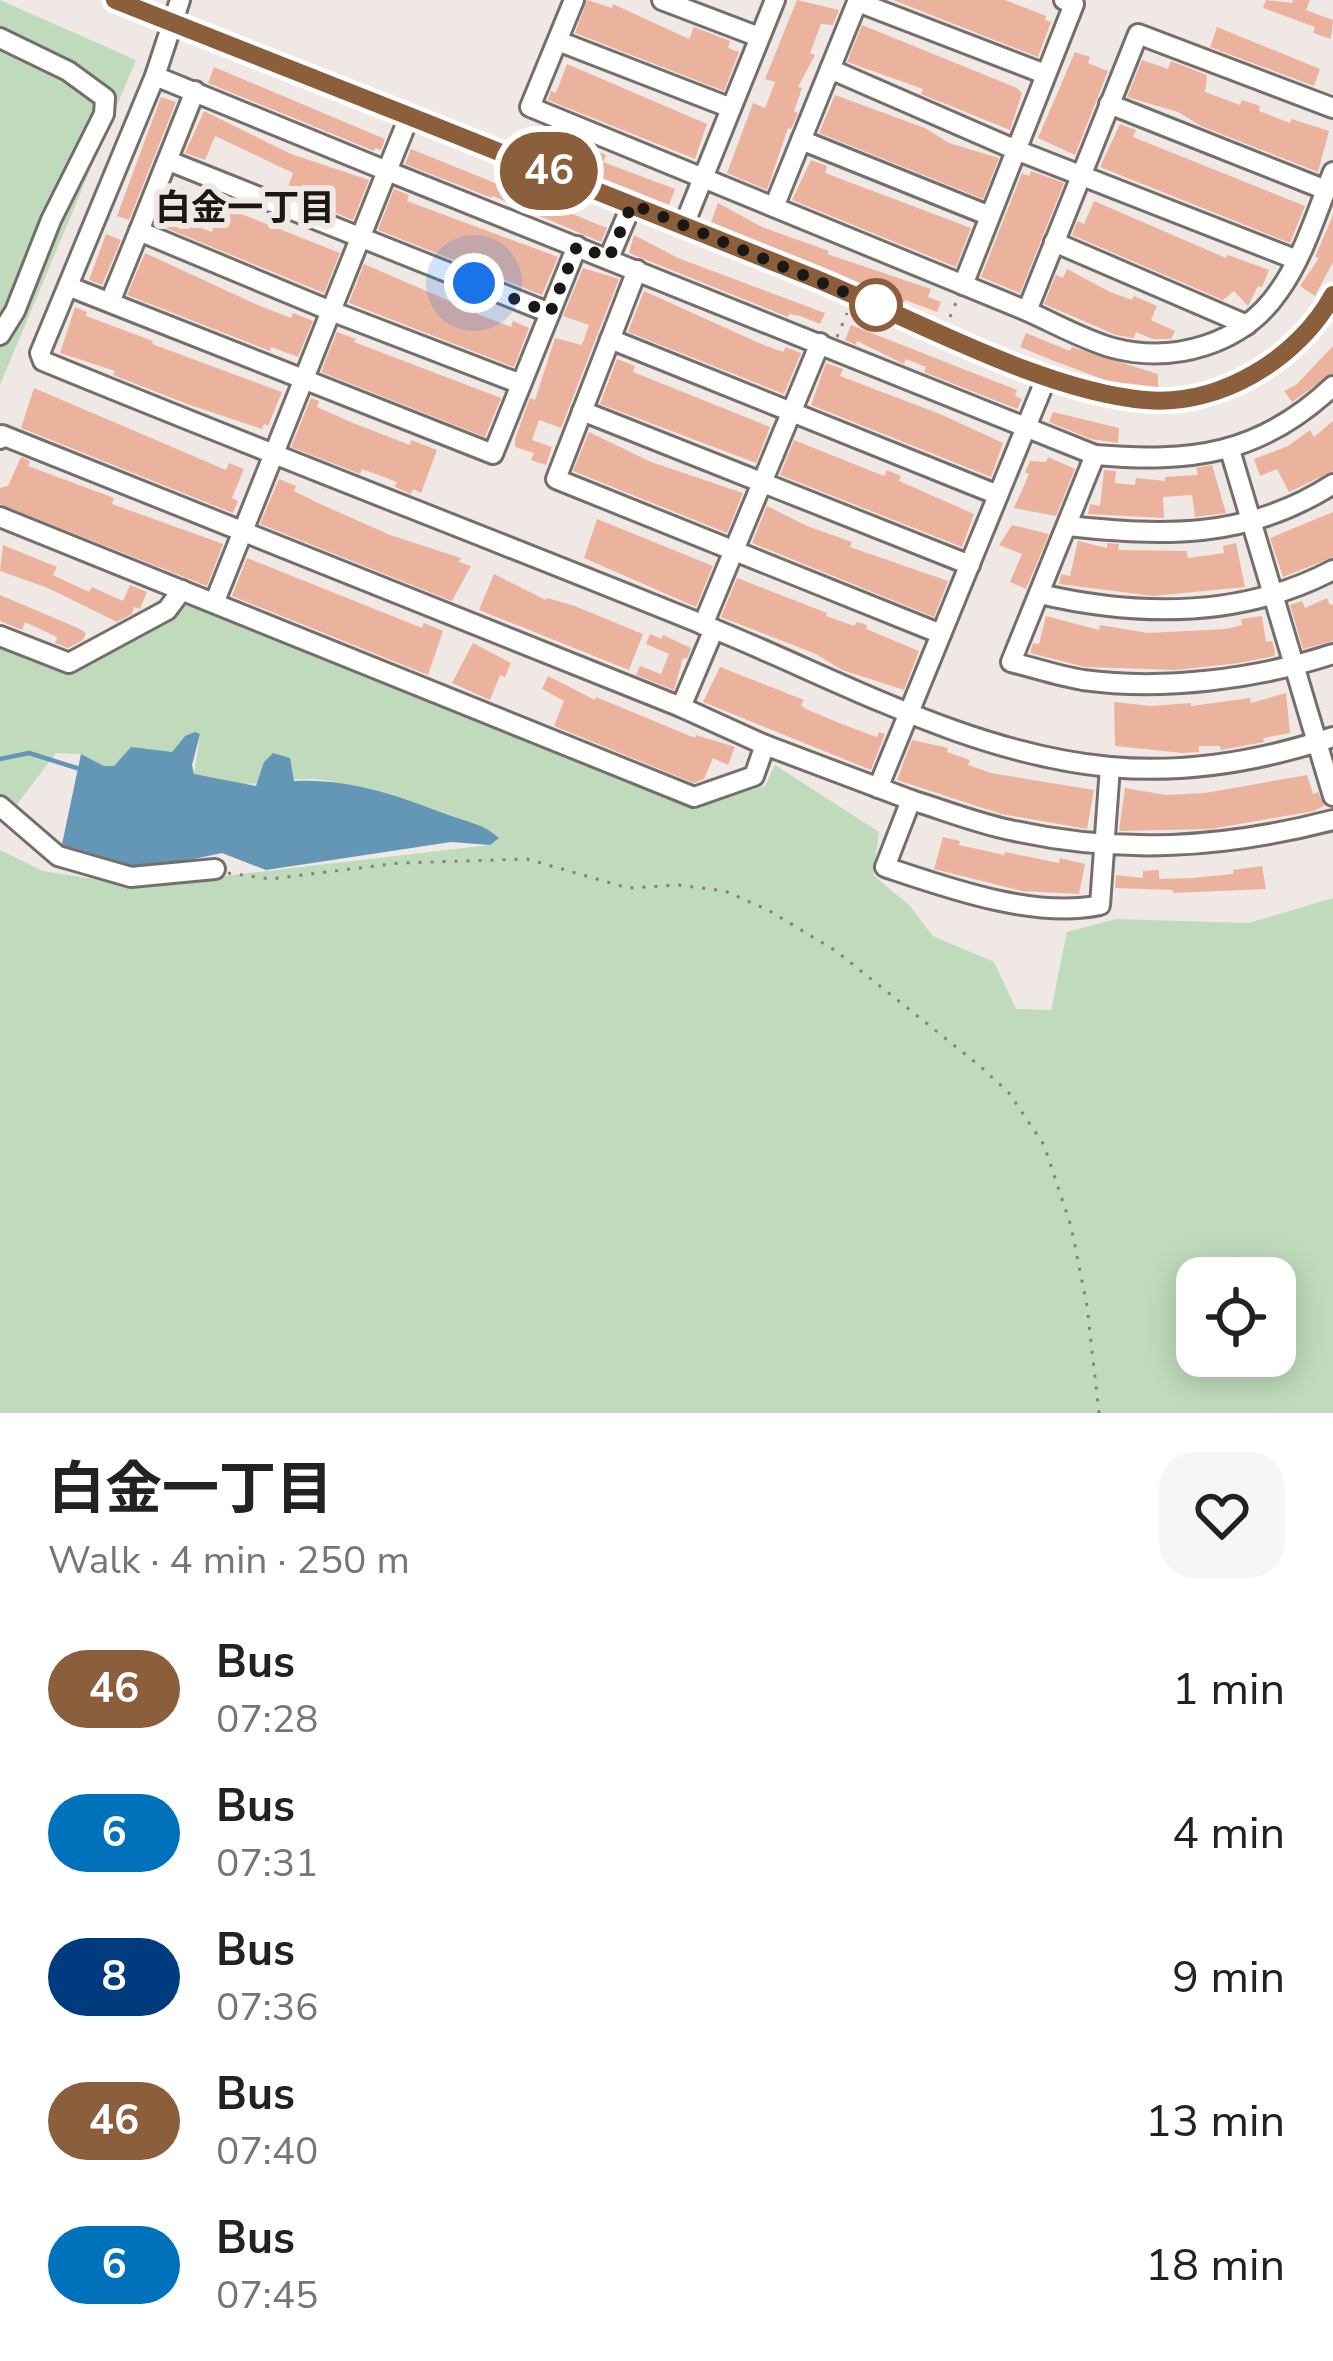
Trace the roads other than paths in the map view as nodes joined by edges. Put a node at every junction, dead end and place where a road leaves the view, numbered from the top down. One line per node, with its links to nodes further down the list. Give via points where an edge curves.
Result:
1 (115, 0): 8 (street)
2 (180, 0): 8 (street)
3 (574, 0): 11 (street)
4 (662, 0): 10 (street)
5 (775, 0): 10 (street)
6 (1064, 0): 13 (street, via 1074,4)
7 (858, 1): 12 (street); 13 (street)
8 (171, 22): 14 (street); 19 (street)
9 (0, 38): 46 (street, via 105,98)
10 (759, 38): 18 (street)
11 (558, 41): 18 (street); 25 (street, via 530,107)
12 (830, 69): 20 (street); 21 (street)
13 (1045, 74): 21 (street)
14 (155, 76): 15 (street); 38 (street)
15 (195, 91): 22 (street); 23 (street)
16 (1109, 104): 17 (street, via 1138,34); 24 (street); 26 (street)
17 (1333, 107)
18 (731, 108): 25 (street)
19 (409, 117): 23 (street); 27 (street)
20 (801, 140): 28 (street); 29 (street)
21 (1016, 150): 24 (street); 29 (street)
22 (169, 161): 31 (street); 32 (street)
23 (387, 171): 32 (street); 34 (street)
24 (1081, 176): 33 (street); 36 (street)
25 (703, 178): 28 (street); 30 (street)
26 (1329, 181): 36 (street)
27 (632, 204): 30 (street); 35 (street)
28 (774, 207): 39 (street)
29 (990, 216): 39 (street)
30 (684, 225): 49 (street)
31 (140, 231): 40 (street); 42 (street)
32 (359, 238): 42 (street); 44 (street)
33 (1054, 242): 43 (street); 45 (street)
34 (577, 246): 35 (street); 44 (street)
35 (609, 258): 37 (street)
36 (1297, 260): 45 (street)
37 (637, 270): 47 (street); 48 (street)
38 (70, 287): 40 (street); 59 (street, via 43,361)
39 (961, 290): 43 (street)
40 (110, 302): 50 (street)
41 (1330, 309): 49 (street, via 1243,382 1198,395 1149,401)
42 (331, 311): 50 (street); 51 (street)
43 (1027, 311): 45 (street, via 1112,348 1148,352 1212,345)
44 (550, 313): 51 (street)
45 (1247, 325)
46 (0, 335)
47 (610, 339): 53 (street); 54 (street)
48 (828, 339): 54 (street); 55 (street)
49 (1047, 376): 55 (street)
50 (303, 379): 51 (street, via 493,454); 59 (street)
51 (521, 384)
52 (1333, 386): 57 (street)
53 (582, 411): 60 (street); 67 (street, via 556,478)
54 (790, 411): 60 (street); 62 (street)
55 (1025, 429): 58 (street); 62 (street)
56 (0, 439): 66 (street)
57 (1230, 450): 58 (street, via 1165,459); 64 (street)
58 (1095, 454): 65 (street)
59 (272, 455): 66 (street); 74 (street)
60 (761, 482): 67 (street); 68 (street)
61 (1333, 484): 64 (street)
62 (998, 495): 68 (street)
63 (0, 517): 70 (street)
64 (1248, 520): 65 (street, via 1165,535); 72 (street)
65 (1067, 526): 71 (street)
66 (242, 529): 73 (street); 79 (street)
67 (734, 550): 74 (street); 75 (street)
68 (970, 565): 75 (street)
69 (1333, 570): 72 (street)
70 (182, 590): 73 (street); 76 (street, via 167,610 69,663)
71 (1040, 595): 72 (street, via 1139,610); 78 (street, via 1011,662 1084,680 1142,682)
72 (1273, 597): 78 (street)
73 (215, 602): 82 (street, via 694,797 754,776)
74 (709, 627): 79 (street); 80 (street)
75 (941, 634): 80 (street)
76 (0, 636)
77 (1333, 654): 78 (street)
78 (1294, 667): 81 (street)
79 (681, 707): 82 (street)
80 (910, 713): 83 (street, via 990,742); 84 (street)
81 (1325, 740): 83 (street, via 1241,762); 85 (street)
82 (765, 745): 84 (street)
83 (1110, 767): 89 (street)
84 (878, 788): 86 (street)
85 (1333, 796)
86 (911, 800): 89 (street, via 1009,830); 89 (street, via 885,867 946,888 1067,913 1100,905)
87 (0, 806): 90 (street, via 58,856 131,877)
88 (1333, 820): 89 (street, via 1210,845)
89 (1103, 845)
90 (215, 869)

